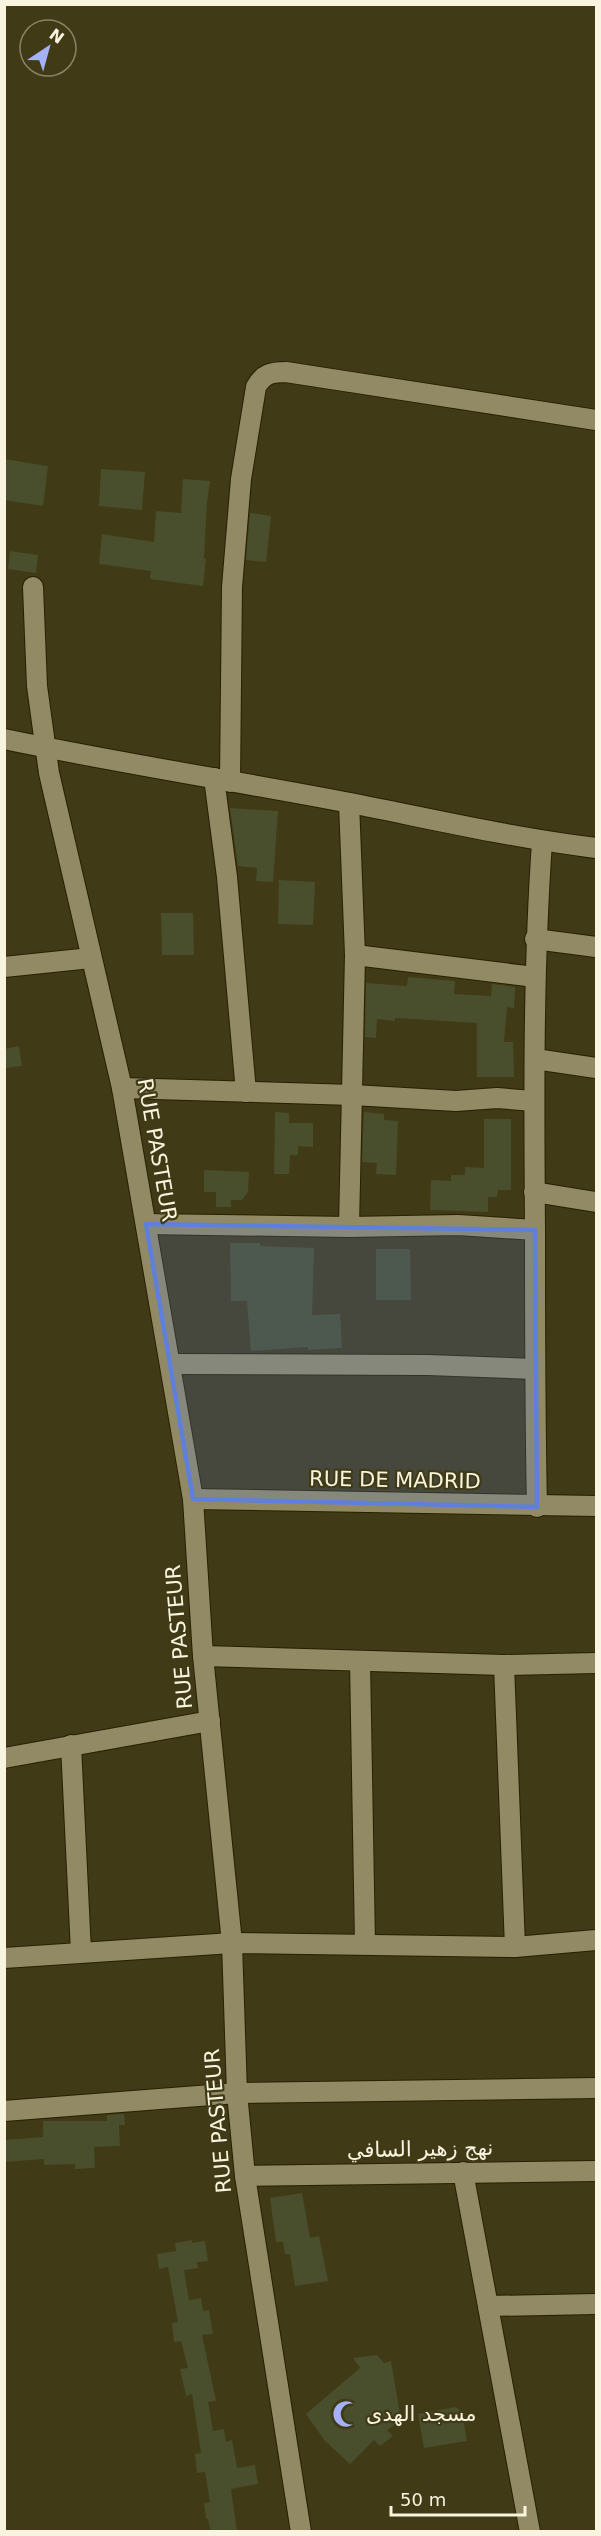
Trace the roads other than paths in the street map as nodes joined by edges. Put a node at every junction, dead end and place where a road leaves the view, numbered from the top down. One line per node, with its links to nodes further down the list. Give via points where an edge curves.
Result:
1 (597, 420): 5 (street, via 285,372 261,379 256,387 241,479)
2 (33, 587): 4 (street, RUE PASTEUR)
3 (4, 739): 4 (street)
4 (45, 747): 5 (street); 12 (street, RUE PASTEUR)
5 (222, 780): 6 (street); 18 (street)
6 (349, 803): 7 (street); 11 (street)
7 (542, 842): 8 (street); 9 (street)
8 (597, 848)
9 (535, 939): 10 (street); 14 (street)
10 (597, 947)
11 (355, 956): 14 (street); 19 (street)
12 (91, 958): 13 (street); 17 (street, RUE PASTEUR)
13 (4, 967)
14 (535, 977): 15 (street)
15 (535, 1059): 16 (street); 20 (street)
16 (597, 1068)
17 (122, 1088): 18 (street); 23 (street, RUE PASTEUR)
18 (246, 1092): 19 (street)
19 (353, 1095): 20 (street); 24 (street)
20 (533, 1101): 21 (street)
21 (534, 1192): 22 (street); 25 (street)
22 (597, 1202)
23 (146, 1224): 24 (street); 26 (street, RUE PASTEUR)
24 (349, 1227): 25 (street, via 458,1225)
25 (535, 1230): 27 (street)
26 (170, 1364): 27 (street); 28 (street, RUE PASTEUR)
27 (534, 1369): 30 (street)
28 (193, 1499): 30 (street, RUE DE MADRID); 31 (street, RUE PASTEUR)
29 (597, 1506): 30 (street, RUE DE MADRID)
30 (537, 1507)
31 (203, 1656): 32 (street); 35 (street, RUE PASTEUR)
32 (360, 1661): 34 (street); 40 (street)
33 (597, 1663): 34 (street)
34 (504, 1665): 41 (street)
35 (210, 1721): 36 (street); 39 (street, RUE PASTEUR)
36 (71, 1745): 37 (street); 42 (street)
37 (4, 1758)
38 (597, 1940): 41 (street)
39 (232, 1943): 40 (street); 42 (street); 45 (street, RUE PASTEUR)
40 (365, 1944): 41 (street)
41 (515, 1947)
42 (81, 1953): 43 (street)
43 (4, 1958)
44 (597, 2088): 45 (street)
45 (237, 2093): 46 (street); 49 (street, RUE PASTEUR)
46 (4, 2111)
47 (597, 2171): 48 (street, نهج زهير السافي)
48 (463, 2172): 49 (street, نهج زهير السافي); 51 (street)
49 (245, 2176): 52 (street, RUE PASTEUR)
50 (597, 2304): 51 (street)
51 (488, 2306): 53 (street)
52 (301, 2532)
53 (530, 2532)

